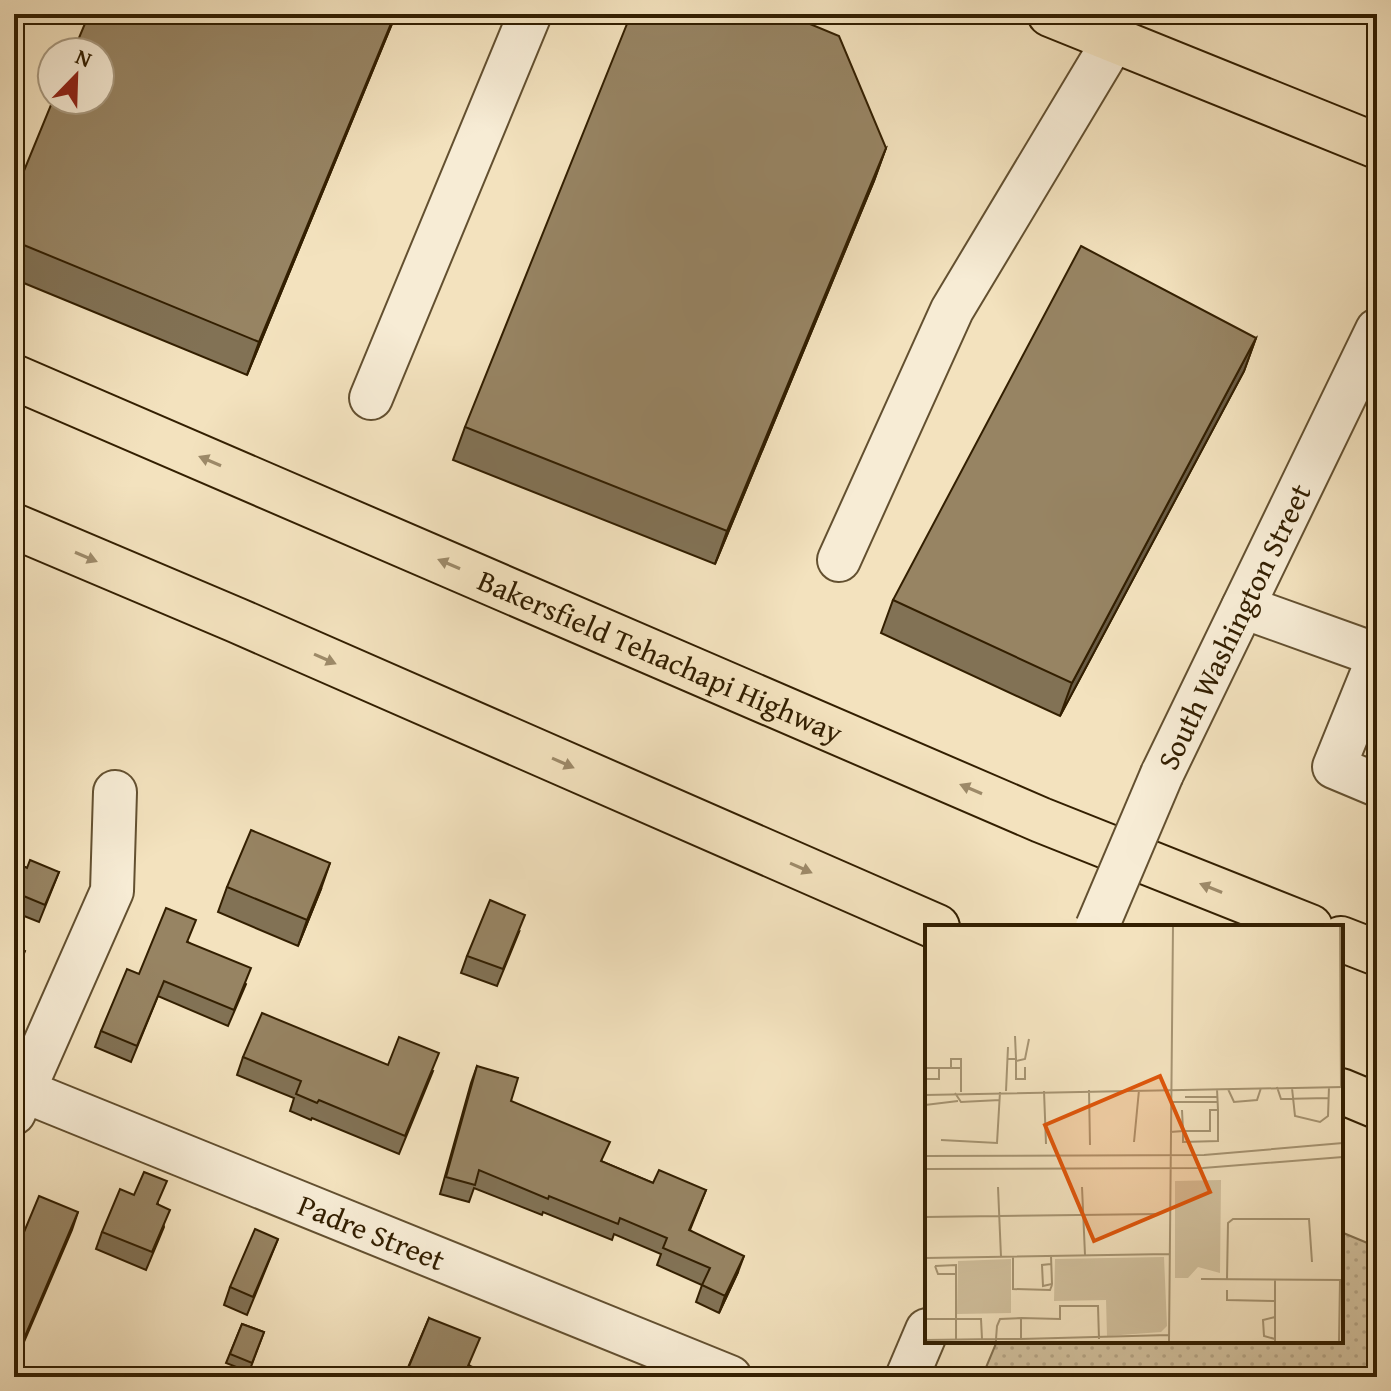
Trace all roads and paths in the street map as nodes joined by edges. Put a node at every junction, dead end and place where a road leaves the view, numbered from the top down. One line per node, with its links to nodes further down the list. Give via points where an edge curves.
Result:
1 (530, 14): 7 (street)
2 (1050, 14): 3 (main road)
3 (1114, 40): 4 (main road); 9 (street, via 952,310)
4 (1377, 146)
5 (1377, 330): 10 (street, South Washington Street)
6 (14, 377): 16 (main road, Bakersfield Tehachapi Highway, one-way to 6, via 1041,820)
7 (371, 398)
8 (14, 526): 14 (main road, one-way to 14)
9 (839, 560)
10 (1243, 607): 11 (street); 15 (street, South Washington Street, bridge, via 1162,774)
11 (1377, 658): 12 (street, via 1334,767)
12 (1377, 785)
13 (115, 792): 20 (street, via 112,891)
14 (932, 925)
15 (1098, 925)
16 (1305, 925)
17 (1343, 940): 18 (main road)
18 (1377, 953)
19 (1343, 1092): 21 (main road)
20 (17, 1097): 23 (street, Padre Street)
21 (1377, 1106)
22 (925, 1335): 24 (street)
23 (730, 1377)
24 (907, 1377)

